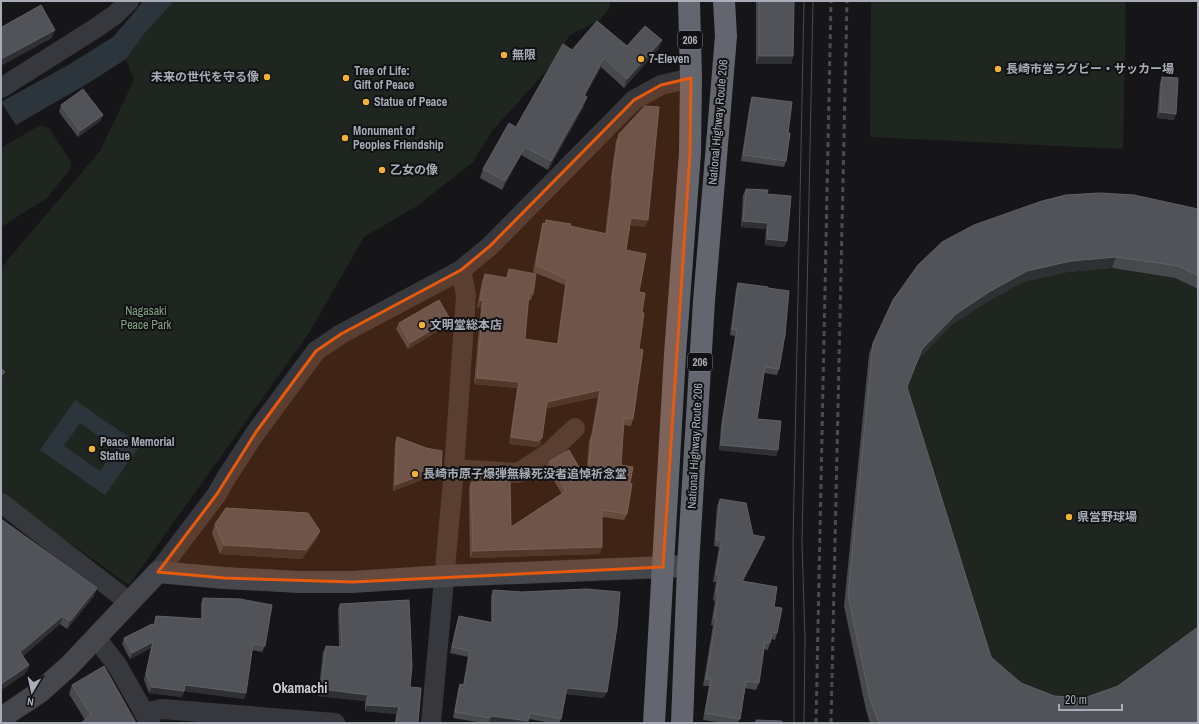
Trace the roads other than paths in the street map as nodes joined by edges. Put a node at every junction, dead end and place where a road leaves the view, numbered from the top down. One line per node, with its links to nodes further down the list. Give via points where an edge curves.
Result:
1 (130, 1): 5 (street, via 96,28)
2 (689, 1): 4 (highway, National Highway Route 206 / 206)
3 (724, 1): 10 (highway, National Highway Route 206 / 206, via 726,36 704,301)
4 (691, 78): 6 (street, via 661,85 634,100 490,246); 11 (highway, National Highway Route 206 / 206, via 690,153)
5 (1, 88)
6 (461, 270): 8 (street, via 466,295); 12 (street, via 341,334 316,351 256,432 217,494)
7 (574, 428): 8 (street, via 550,452 518,473)
8 (454, 469): 13 (street)
9 (1, 503): 14 (street)
10 (688, 566): 11 (street); 21 (highway, National Highway Route 206 / 206)
11 (663, 567): 13 (street); 20 (highway, National Highway Route 206 / 206)
12 (158, 572): 13 (street, via 299,582 352,582); 14 (street)
13 (445, 576): 19 (street)
14 (129, 602): 15 (street)
15 (96, 638): 16 (street, via 40,692); 17 (street, via 117,665)
16 (1, 718)
17 (147, 718): 18 (street, via 162,709)
18 (335, 723)
19 (431, 723)
20 (654, 723)
21 (682, 723)

